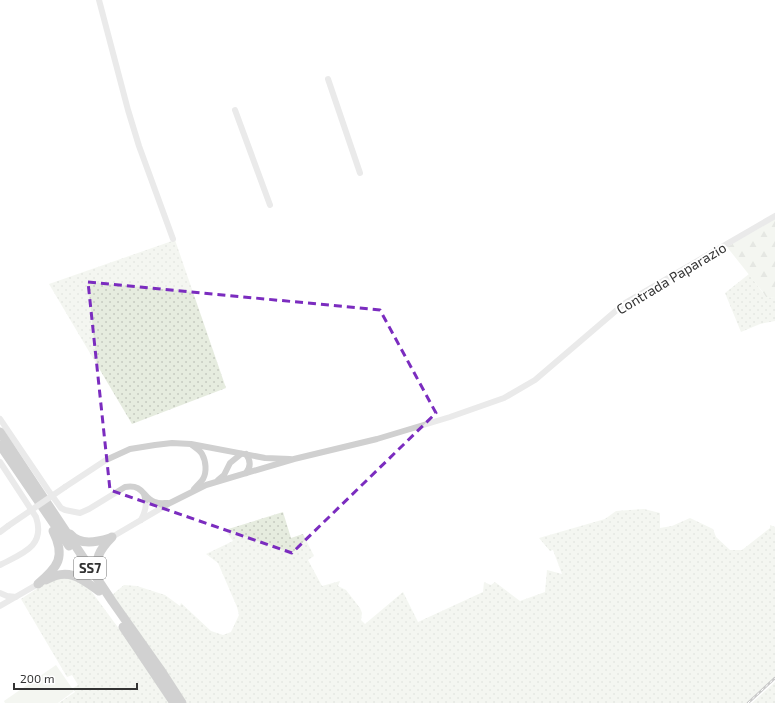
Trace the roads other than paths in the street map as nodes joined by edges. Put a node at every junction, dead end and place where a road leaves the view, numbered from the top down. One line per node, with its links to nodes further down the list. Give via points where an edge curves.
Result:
1 (99, 0): 7 (street, via 128,110)
2 (328, 79): 4 (street)
3 (235, 110): 5 (street)
4 (360, 174)
5 (270, 205)
6 (775, 216): 13 (street, Contrada Paparazio, via 625,303 536,380 504,398 378,439)
7 (172, 239)
8 (0, 419): 18 (street, via 61,508 80,513 125,487 139,489)
9 (0, 432): 22 (highway, SS7)
10 (191, 444): 12 (street); 17 (street, via 203,454 206,471 203,479); 24 (street, bridge, via 172,443 130,449 106,460)
11 (0, 445): 20 (highway, SS7)
12 (244, 454): 13 (street); 15 (street, via 248,457 250,466); 16 (street, via 230,463 224,475)
13 (294, 459): 15 (street)
14 (0, 462): 26 (street, via 36,517 39,530 38,538 30,548)
15 (246, 473): 16 (street)
16 (217, 481): 17 (street)
17 (191, 492): 19 (street)
18 (148, 500): 19 (street); 21 (street); 23 (street)
19 (170, 503): 21 (street)
20 (44, 510): 27 (highway, via 57,539 59,553 55,568); 28 (highway, SS7)
21 (154, 513): 23 (street)
22 (56, 517): 25 (highway, via 72,536 80,541 99,541); 31 (highway, SS7)
23 (140, 521): 25 (street)
24 (0, 532)
25 (112, 537): 31 (highway, via 100,551 96,565 100,579)
26 (0, 565)
27 (38, 584): 28 (highway, via 57,575 73,575); 30 (street)
28 (99, 591): 33 (highway, SS7)
29 (0, 593): 30 (street); 32 (street, via 3,598)
30 (16, 597): 32 (street)
31 (112, 601): 34 (highway, SS7)
32 (1, 604)
33 (174, 703)
34 (182, 703)

